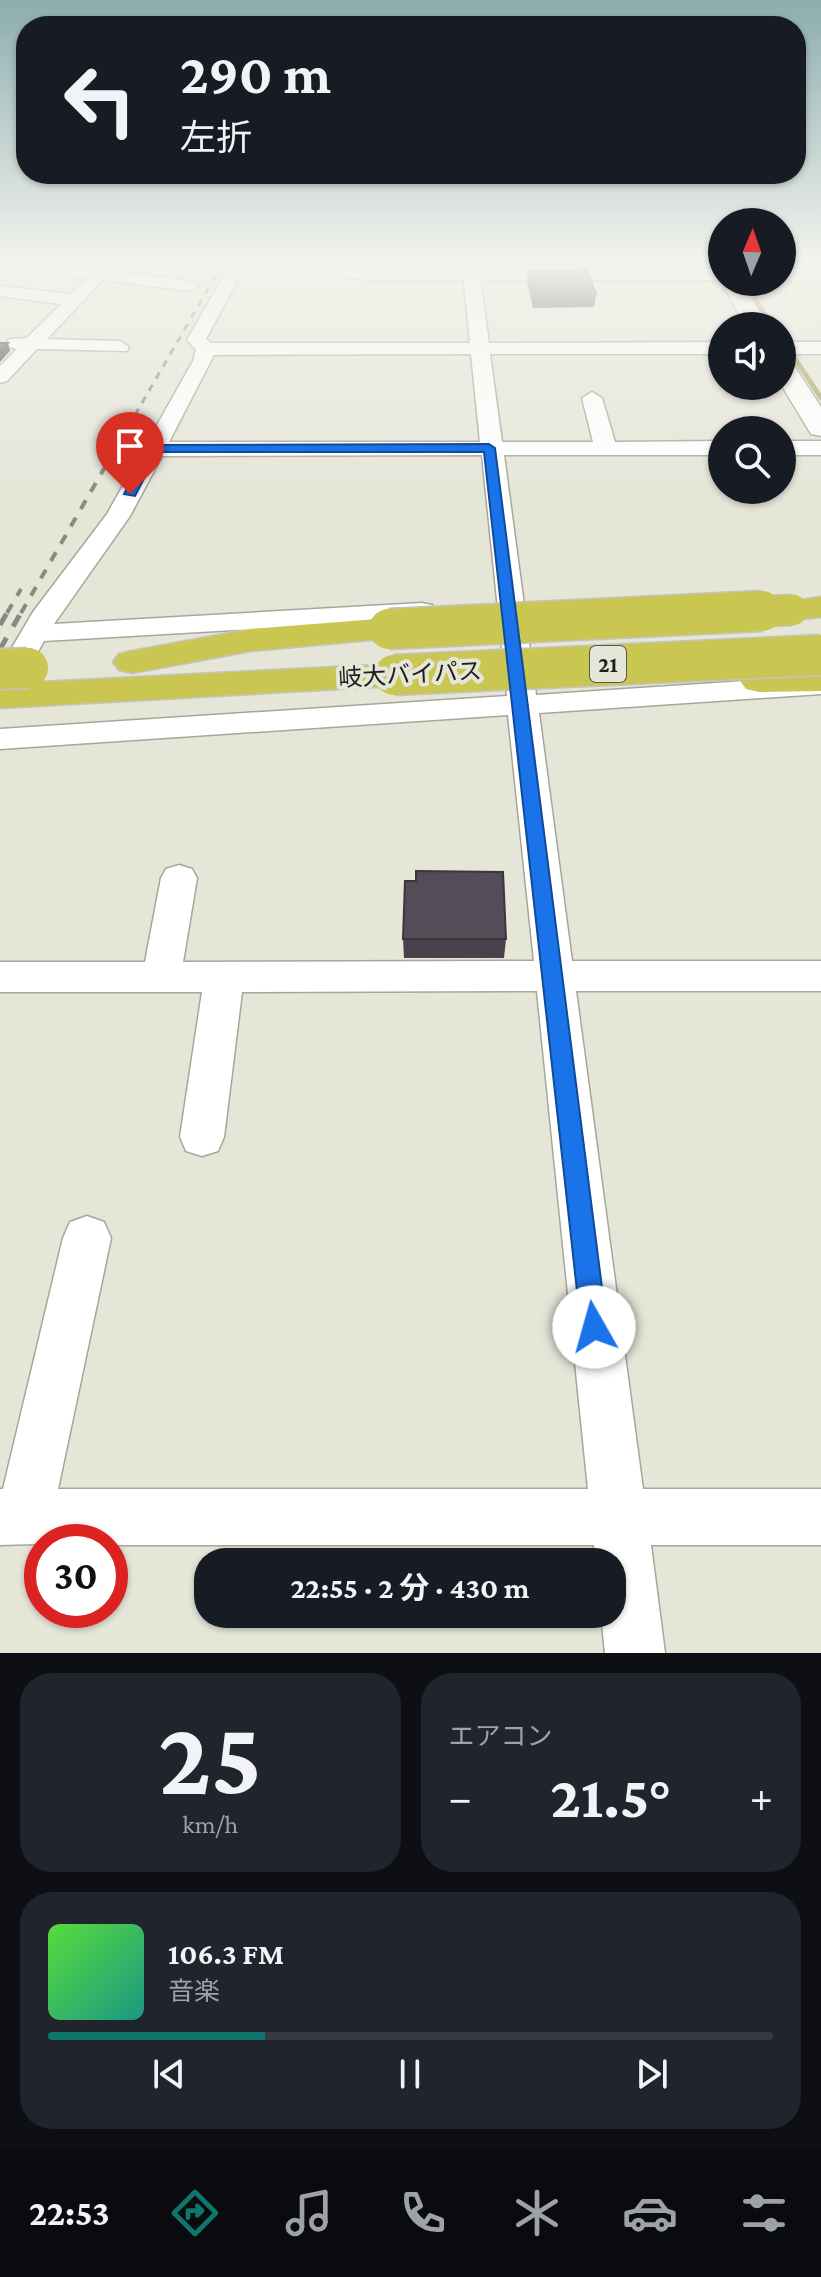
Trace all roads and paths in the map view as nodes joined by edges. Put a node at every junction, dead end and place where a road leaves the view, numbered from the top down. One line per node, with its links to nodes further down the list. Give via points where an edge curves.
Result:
1 (34, 340): 5 (street)
2 (196, 340): 10 (street)
3 (477, 340): 11 (street)
4 (0, 342): 5 (street)
5 (31, 343): 6 (street); 12 (street)
6 (120, 347)
7 (708, 348): 11 (street)
8 (796, 348): 9 (street)
9 (821, 348)
10 (206, 349): 11 (street); 21 (street)
11 (478, 349): 16 (street)
12 (0, 377)
13 (796, 388): 15 (street)
14 (592, 398): 17 (street)
15 (821, 428)
16 (489, 448): 17 (street); 21 (street); 22 (street)
17 (606, 448): 18 (street)
18 (708, 448)
19 (796, 448): 20 (street)
20 (821, 448)
21 (154, 449): 26 (street, via 118,516)
22 (509, 607): 23 (street, via 781,596); 26 (street); 29 (street)
23 (814, 612): 25 (highway, 岐大バイパス / 21)
24 (821, 655): 25 (highway, 岐大バイパス / 21, bridge)
25 (395, 664): 27 (highway, 21, via 251,640); 27 (highway, 21, via 302,701); 28 (highway, 21)
26 (13, 676): 27 (highway, 21)
27 (132, 676)
28 (821, 683): 29 (street)
29 (521, 705): 30 (street); 36 (street)
30 (0, 739)
31 (179, 878): 34 (street)
32 (821, 976): 36 (street)
33 (0, 977): 34 (street)
34 (161, 977): 35 (street)
35 (224, 977): 36 (street); 37 (street)
36 (553, 978): 40 (street)
37 (202, 1137)
38 (87, 1238): 39 (street)
39 (12, 1517): 40 (street)
40 (616, 1517): 41 (street); 42 (street)
41 (821, 1517)
42 (635, 1653)

